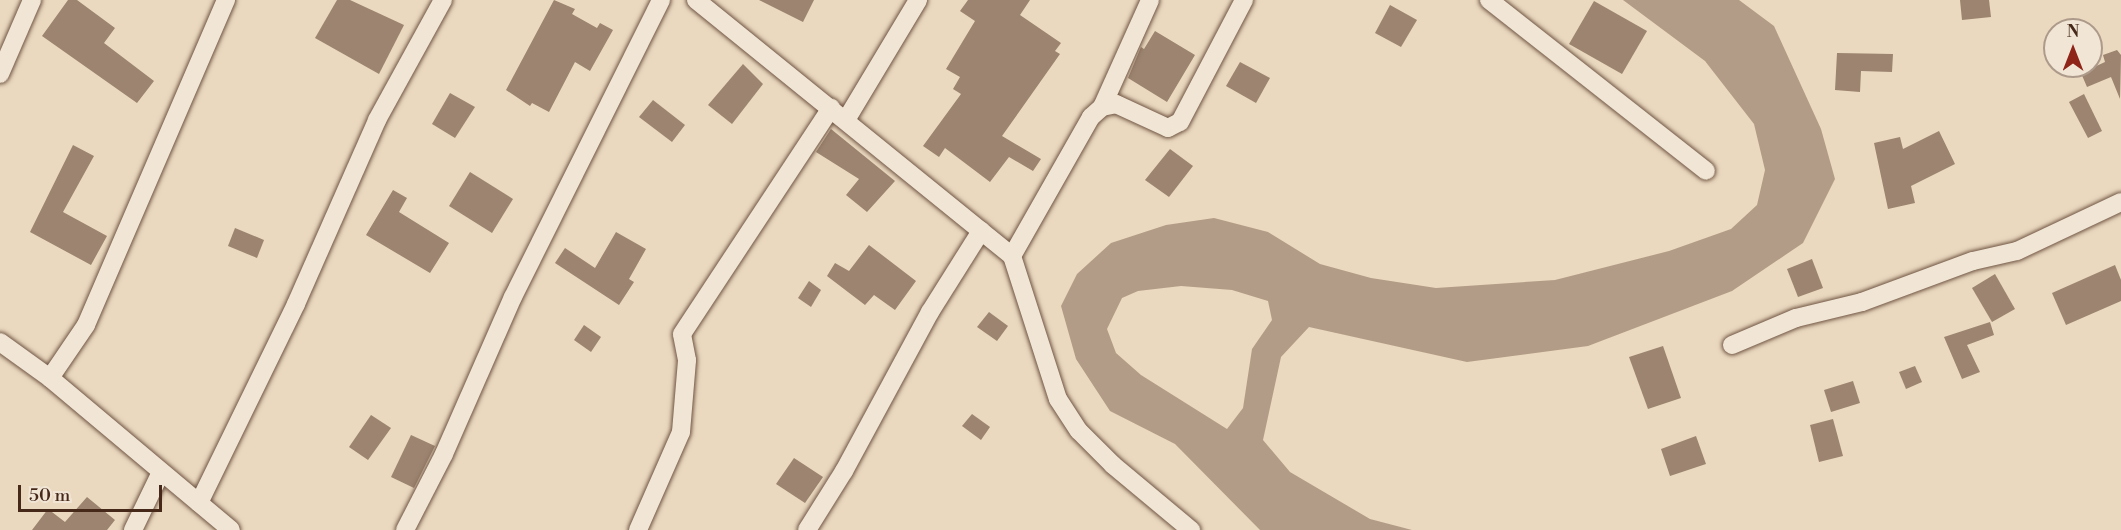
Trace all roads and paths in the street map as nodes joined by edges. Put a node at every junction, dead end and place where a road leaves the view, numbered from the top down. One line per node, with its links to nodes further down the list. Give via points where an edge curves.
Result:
1 (32, 0): 10 (street)
2 (226, 0): 20 (street, via 86,325)
3 (443, 0): 22 (street, via 377,120 296,304)
4 (661, 0): 25 (street, via 513,297 444,454)
5 (696, 0): 12 (street)
6 (918, 0): 13 (street)
7 (1150, 0): 11 (street)
8 (1244, 0): 11 (street, via 1180,122 1168,128 1116,104)
9 (1489, 0): 14 (street)
10 (0, 74)
11 (1102, 107): 17 (street, via 1091,117)
12 (831, 108): 13 (street); 26 (street, via 682,334 687,360 681,432)
13 (846, 120): 16 (street)
14 (1706, 171)
15 (2121, 202): 18 (street, via 2017,251 1972,261 1862,302 1796,318)
16 (981, 231): 17 (street); 27 (street, via 930,312 844,471)
17 (1012, 256): 28 (street, via 1063,407 1079,431 1113,465)
18 (1732, 345)
19 (2, 350): 20 (street)
20 (50, 378): 21 (street)
21 (161, 472): 22 (street); 23 (street)
22 (199, 503): 24 (street)
23 (133, 530)
24 (231, 530)
25 (405, 530)
26 (638, 530)
27 (807, 530)
28 (1191, 530)

